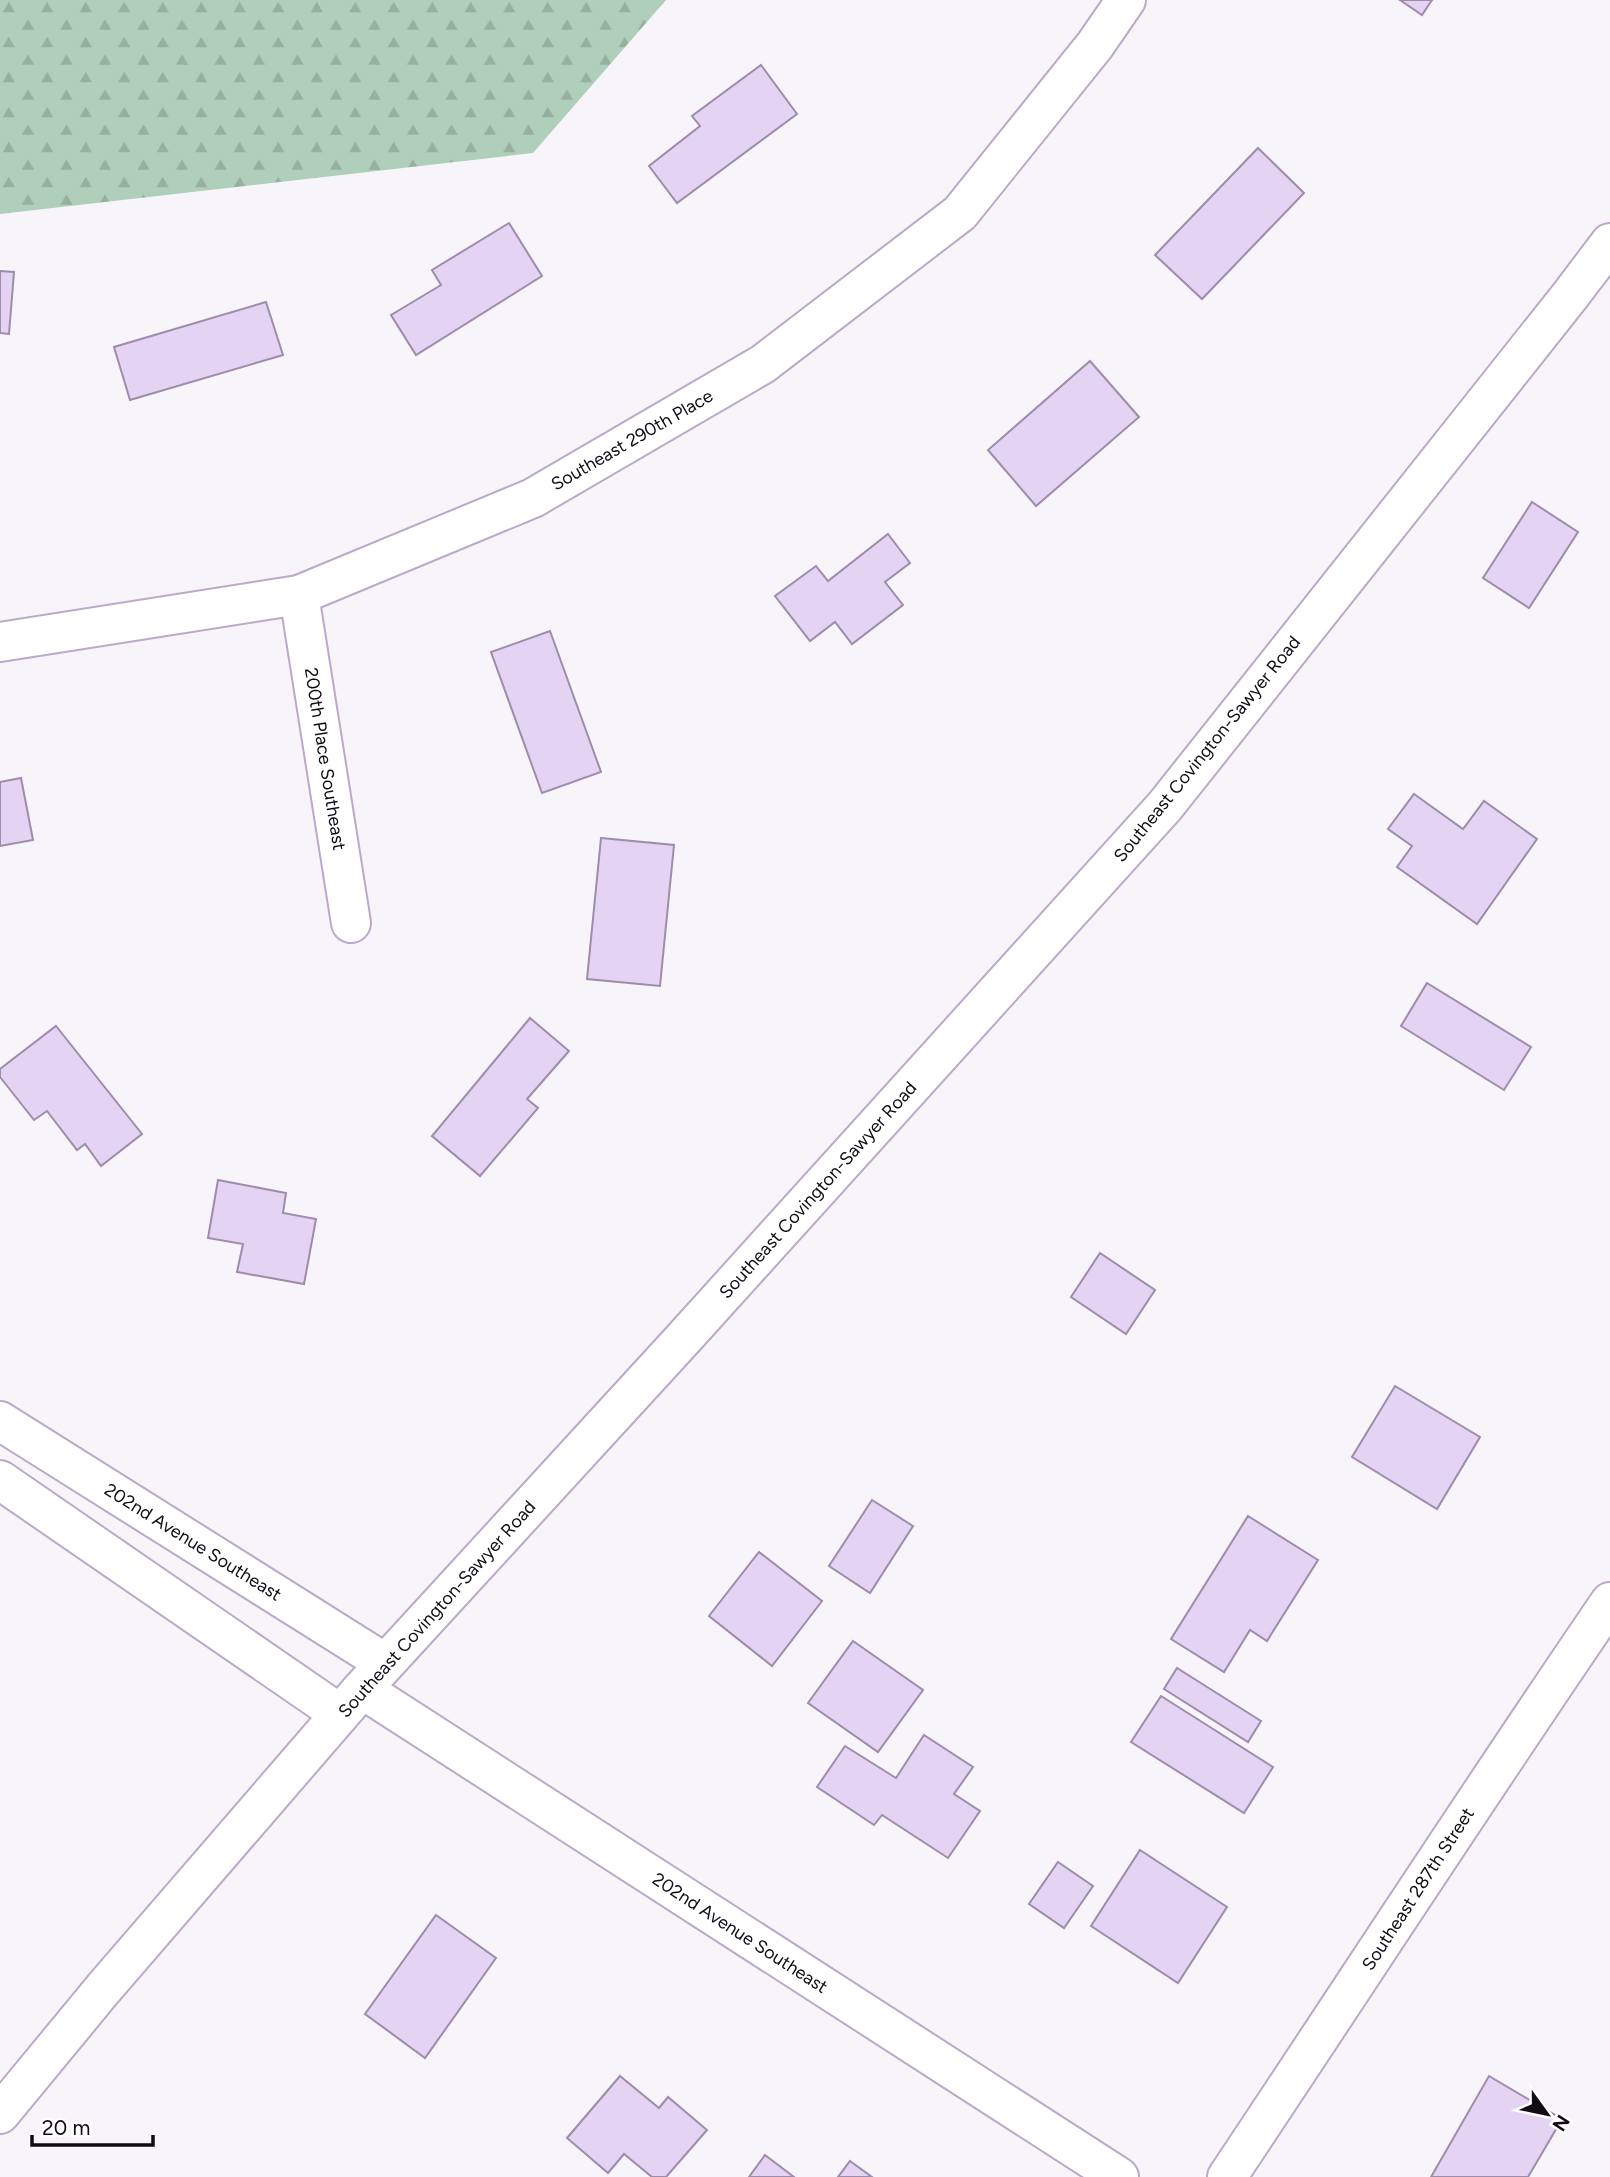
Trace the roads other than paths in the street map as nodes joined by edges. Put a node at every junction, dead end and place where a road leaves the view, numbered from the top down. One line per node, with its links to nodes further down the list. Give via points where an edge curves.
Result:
1 (1126, 0): 3 (street, Southeast 290th Place, via 960,213 763,364 533,498)
2 (1610, 243): 9 (street, Southeast Covington-Sawyer Road, via 1165,806)
3 (299, 595): 4 (street, Southeast 290th Place); 5 (street, 200th Place Southeast)
4 (0, 642)
5 (351, 923)
6 (0, 1421): 9 (street, 202nd Avenue Southeast)
7 (0, 1480): 9 (street, 202nd Avenue Southeast)
8 (1610, 1602): 12 (street, Southeast 287th Street)
9 (362, 1689): 10 (street, Southeast Covington-Sawyer Road); 11 (street, 202nd Avenue Southeast)
10 (0, 2114)
11 (1119, 2177)
12 (1227, 2177)

